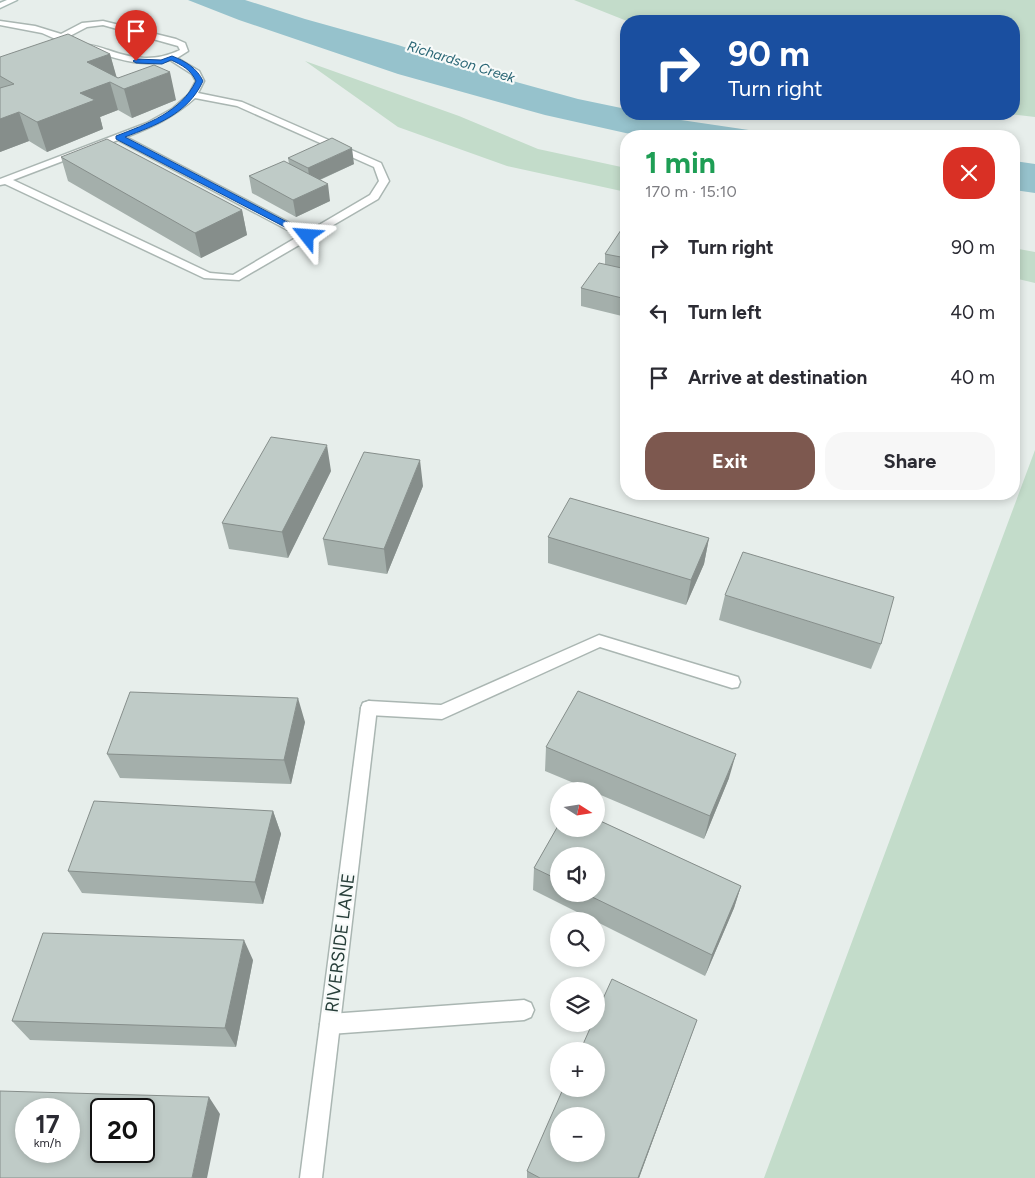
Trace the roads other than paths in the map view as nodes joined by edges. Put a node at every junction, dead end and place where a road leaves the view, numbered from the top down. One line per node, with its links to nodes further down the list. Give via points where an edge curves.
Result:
1 (13, 0): 2 (street)
2 (0, 6)
3 (0, 23): 4 (street, via 48,32)
4 (63, 39): 5 (street); 7 (street); 8 (street, via 85,26 103,23 182,45 184,51)
5 (74, 43)
6 (82, 46): 8 (street, via 147,63)
7 (55, 49)
8 (172, 58): 9 (street, via 196,73 200,81)
9 (193, 95): 10 (street, via 175,111); 12 (street, via 238,104 378,165 384,181 374,197)
10 (119, 137): 11 (street); 12 (street)
11 (3, 182): 12 (street, via 208,276 235,278)
12 (307, 236)
13 (732, 682): 15 (street, RIVERSIDE LANE, via 599,641 442,712 369,708)
14 (524, 1010): 15 (street)
15 (330, 1024): 16 (street, RIVERSIDE LANE)
16 (311, 1178)

